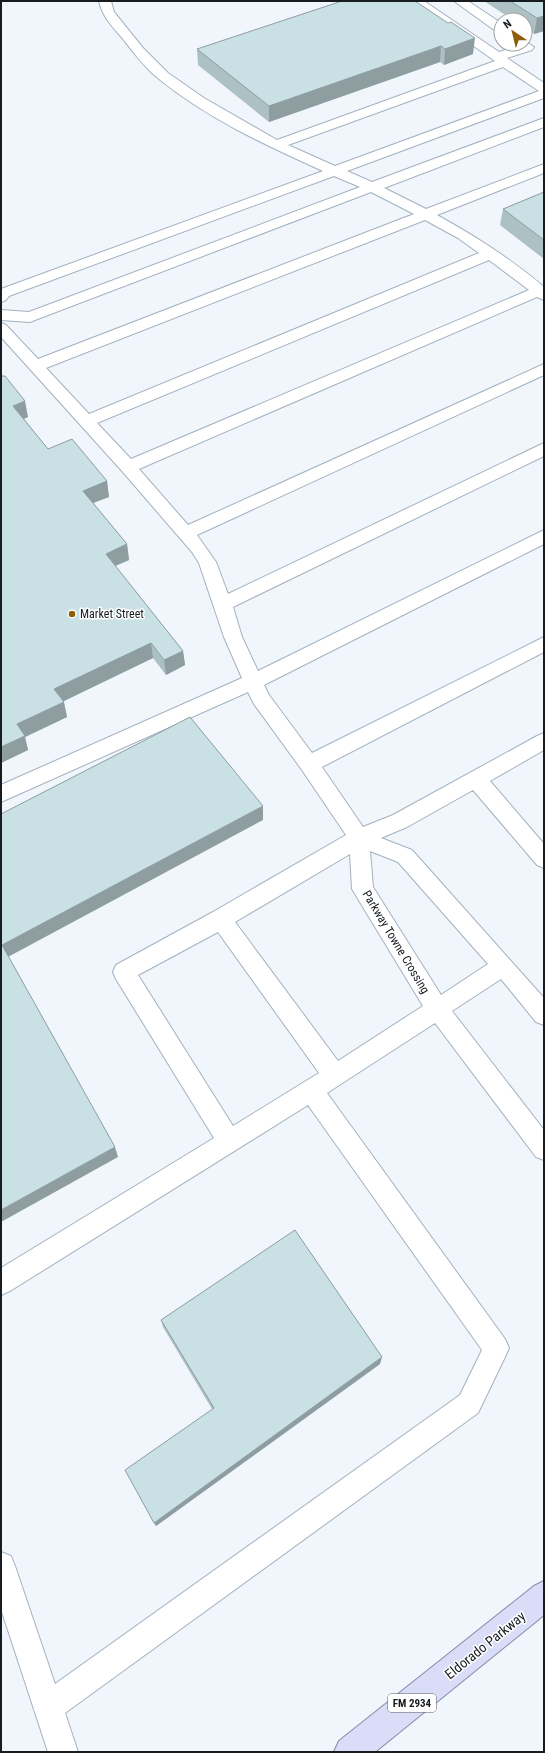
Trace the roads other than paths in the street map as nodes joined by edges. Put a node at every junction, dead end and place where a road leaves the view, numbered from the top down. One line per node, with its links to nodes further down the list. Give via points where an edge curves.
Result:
1 (105, 1): 10 (lane, via 108,13 163,76 199,101)
2 (416, 1): 6 (lane)
3 (460, 1): 4 (lane)
4 (493, 24)
5 (517, 52): 6 (lane)
6 (502, 60): 7 (lane); 10 (lane)
7 (544, 89)
8 (544, 94): 12 (lane)
9 (544, 122): 13 (lane)
10 (276, 145): 12 (lane)
11 (544, 168): 14 (lane)
12 (337, 172): 13 (lane); 17 (lane, via 3,294)
13 (371, 187): 14 (lane); 18 (lane, via 30,317)
14 (424, 213): 15 (lane); 20 (lane)
15 (490, 254): 16 (lane); 22 (lane)
16 (541, 293): 24 (lane)
17 (1, 297)
18 (1, 315)
19 (1, 328): 20 (lane)
20 (36, 366): 22 (lane)
21 (544, 369): 25 (lane)
22 (86, 420): 24 (lane)
23 (544, 449): 27 (lane)
24 (128, 467): 25 (lane)
25 (186, 533): 27 (lane, via 207,562)
26 (544, 536): 29 (lane)
27 (222, 604): 29 (lane, via 232,637)
28 (544, 644): 31 (lane)
29 (252, 682): 31 (lane, via 261,699); 33 (lane)
30 (544, 741): 32 (lane)
31 (309, 764): 34 (lane)
32 (476, 779): 34 (lane, via 400,821); 35 (lane)
33 (1, 794)
34 (359, 838): 36 (lane); 37 (lane, via 405,856); 38 (lane, Parkway Towne Crossing, via 363,889)
35 (544, 859)
36 (221, 919): 40 (lane); 42 (lane, via 124,972)
37 (503, 966): 38 (lane); 39 (lane)
38 (438, 1010): 40 (lane); 43 (lane, Parkway Towne Crossing)
39 (544, 1015)
40 (335, 1076): 41 (lane)
41 (312, 1091): 42 (lane); 47 (lane, via 496,1348 469,1404)
42 (229, 1141): 44 (lane)
43 (544, 1149)
44 (1, 1282)
45 (1, 1566): 47 (lane)
46 (544, 1596): 49 (main road, Eldorado Parkway / FM 2934)
47 (48, 1707): 48 (lane)
48 (63, 1752)
49 (350, 1752)

